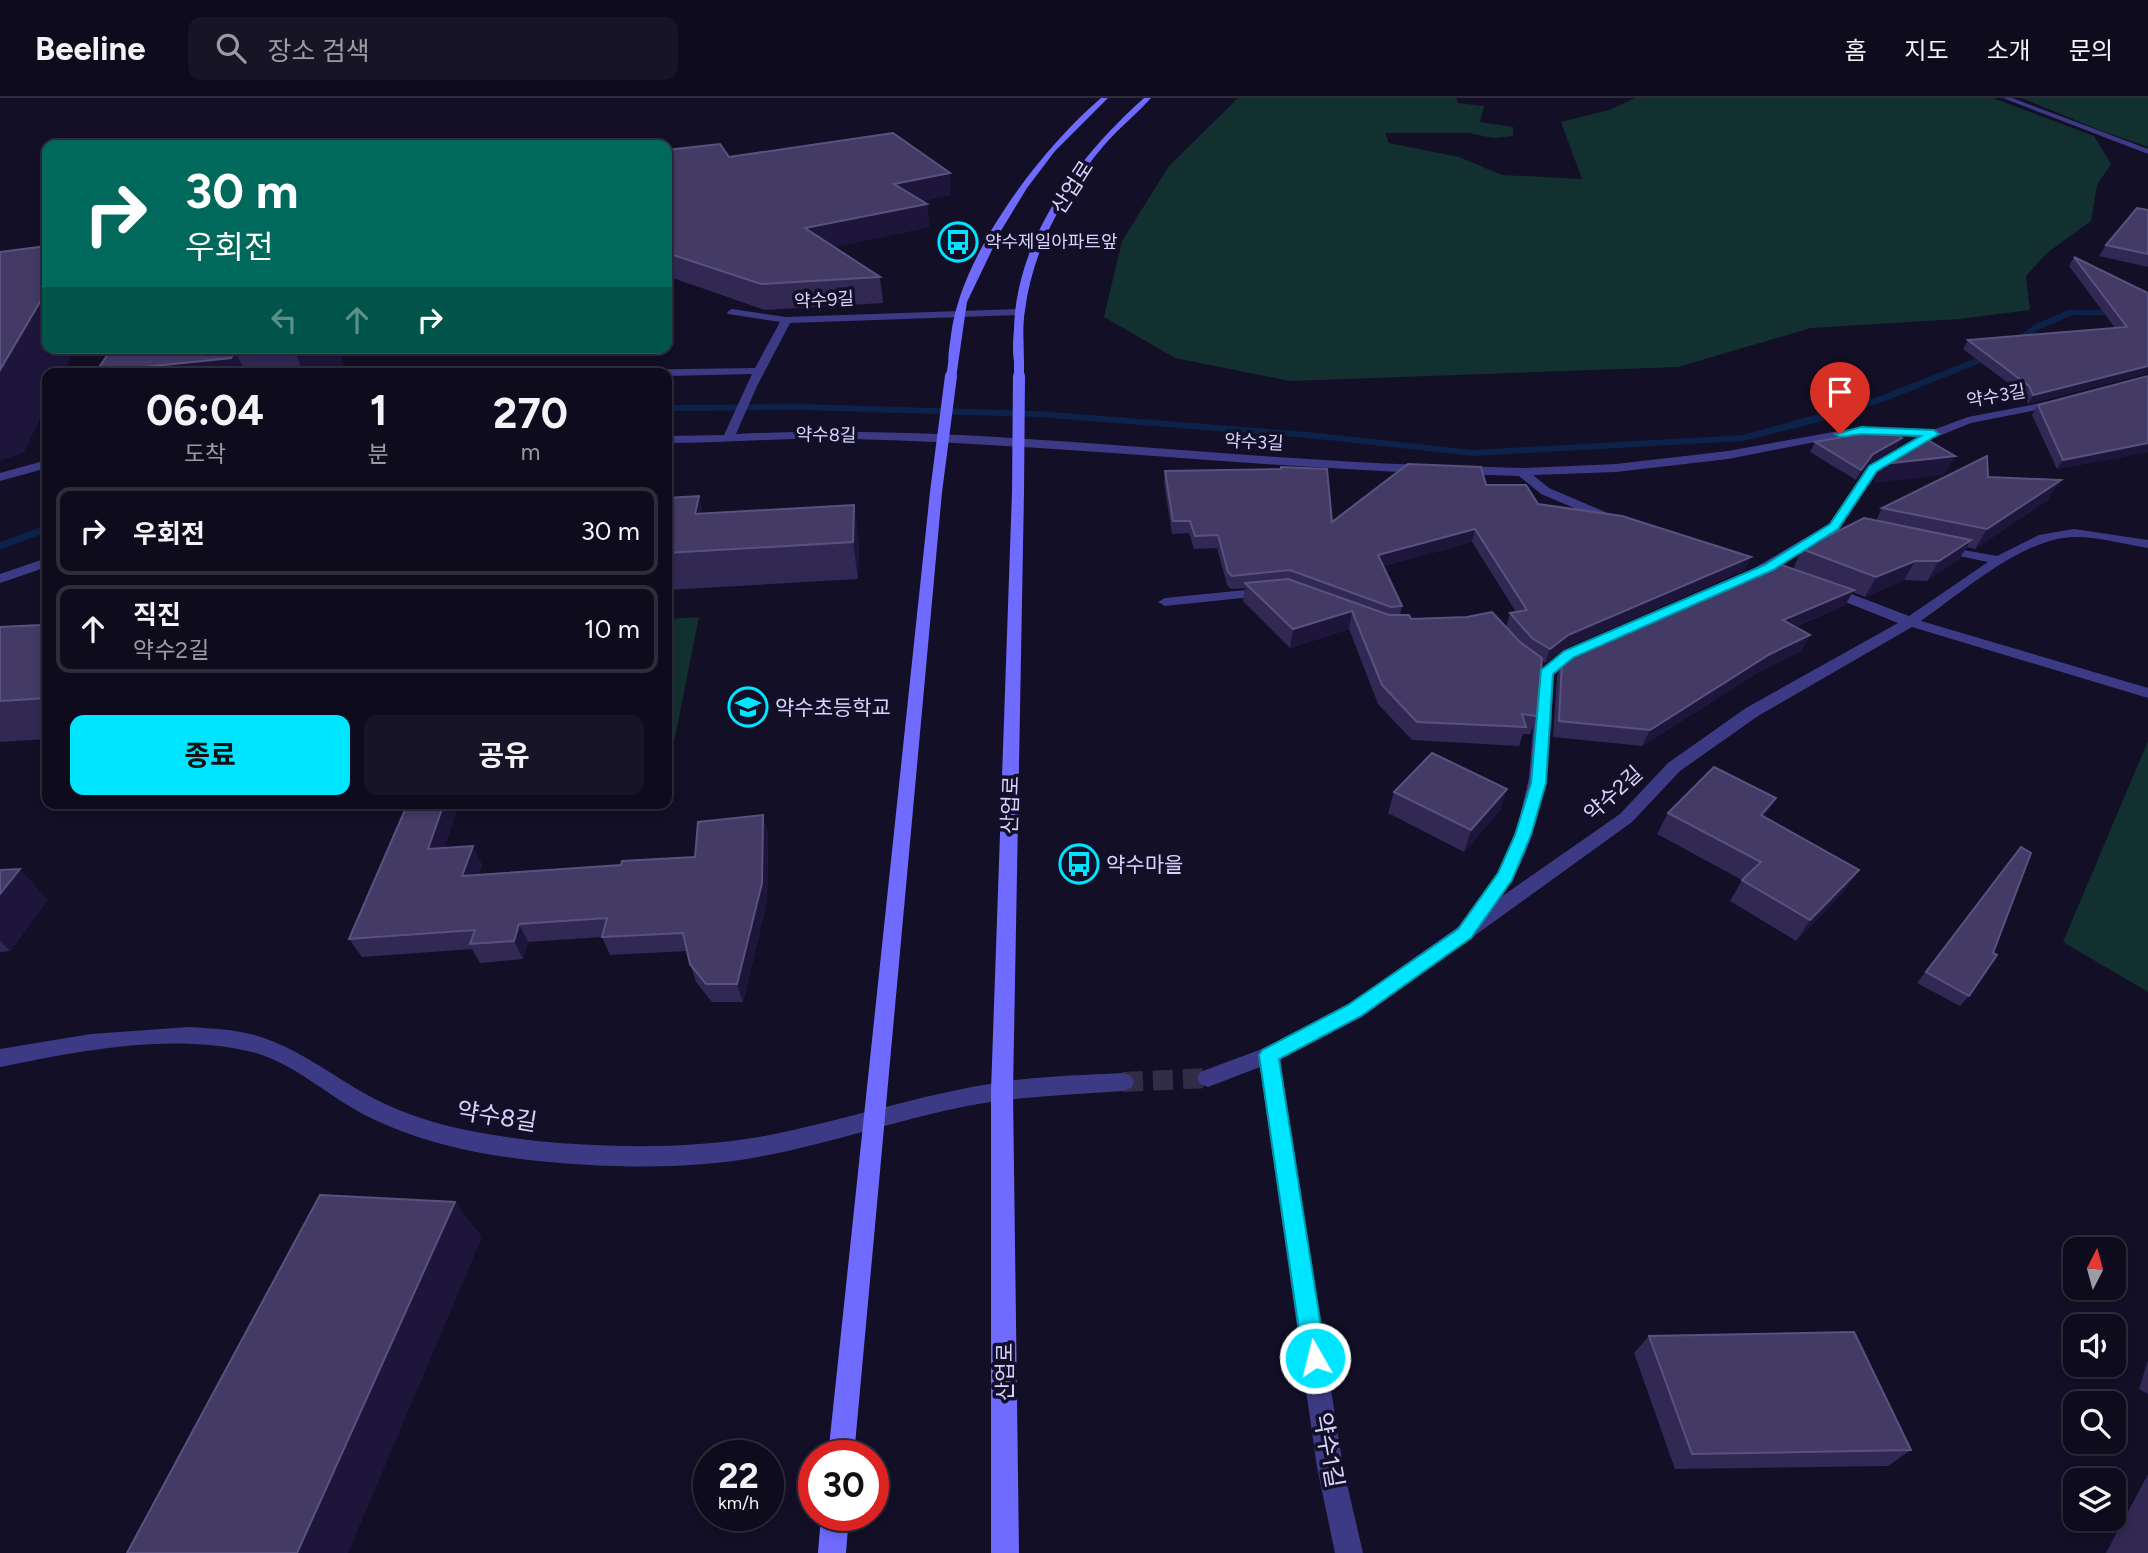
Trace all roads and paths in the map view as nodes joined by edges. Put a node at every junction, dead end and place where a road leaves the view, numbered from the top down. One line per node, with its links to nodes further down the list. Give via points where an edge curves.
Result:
1 (1105, 98): 7 (main road, 산업로, via 1081,117 1035,168 998,227)
2 (1148, 98): 6 (main road, 산업로, via 1121,120 1079,171 1045,229)
3 (2006, 98): 4 (street)
4 (2148, 152)
5 (733, 312): 8 (street)
6 (1020, 312): 7 (street, 약수9길); 41 (main road, 산업로, bridge)
7 (960, 313): 8 (street, 약수9길); 42 (main road, 산업로, bridge, via 936,492)
8 (786, 320): 9 (street, 약수9길)
9 (758, 372): 10 (street); 12 (street, 약수9길)
10 (672, 373)
11 (2071, 399): 13 (street, 약수3길, via 1968,420)
12 (730, 432): 14 (street, 약수8길); 15 (street, 약수8길)
13 (1934, 434): 17 (street, 약수3길, via 1861,430 1728,455 1628,467); 25 (street, 약수3길, via 1873,469 1840,528)
14 (672, 439)
15 (985, 441): 17 (street, 약수3길, via 1233,461)
16 (42, 465): 18 (street)
17 (1522, 472): 19 (street, via 1545,491)
18 (0, 477)
19 (1630, 525)
20 (2148, 544): 23 (street, 약수2길, via 2074,533 2044,538)
21 (1923, 545): 23 (street)
22 (1744, 560): 25 (street)
23 (1999, 560): 31 (street, 약수2길)
24 (42, 564): 27 (street)
25 (1775, 570): 26 (street, 약수3길)
26 (1744, 578)
27 (0, 579)
28 (1820, 587): 31 (street)
29 (1287, 590): 30 (street)
30 (1165, 602)
31 (1910, 622): 35 (street); 36 (street, 약수2길, via 1752,712 1674,767 1626,818)
32 (1606, 638): 34 (street, via 1569,654)
33 (1529, 662): 34 (street)
34 (1546, 673): 36 (street, via 1538,783 1523,835 1506,875)
35 (2148, 692)
36 (1464, 934): 37 (street, 약수2길, via 1355,1011)
37 (1269, 1055): 39 (street, 약수2길); 47 (street, 약수1길, via 1330,1467)
38 (0, 1058): 42 (street, 약수8길, via 108,1041 204,1036 250,1042 377,1110 445,1135 590,1155 724,1152)
39 (1208, 1078)
40 (1123, 1082): 41 (street, 약수8길)
41 (1002, 1091): 42 (street, 약수8길); 46 (main road, 산업로)
42 (873, 1120): 43 (main road, 산업로)
43 (843, 1440)
44 (834, 1531): 45 (main road)
45 (832, 1553)
46 (1005, 1553)
47 (1349, 1553)

